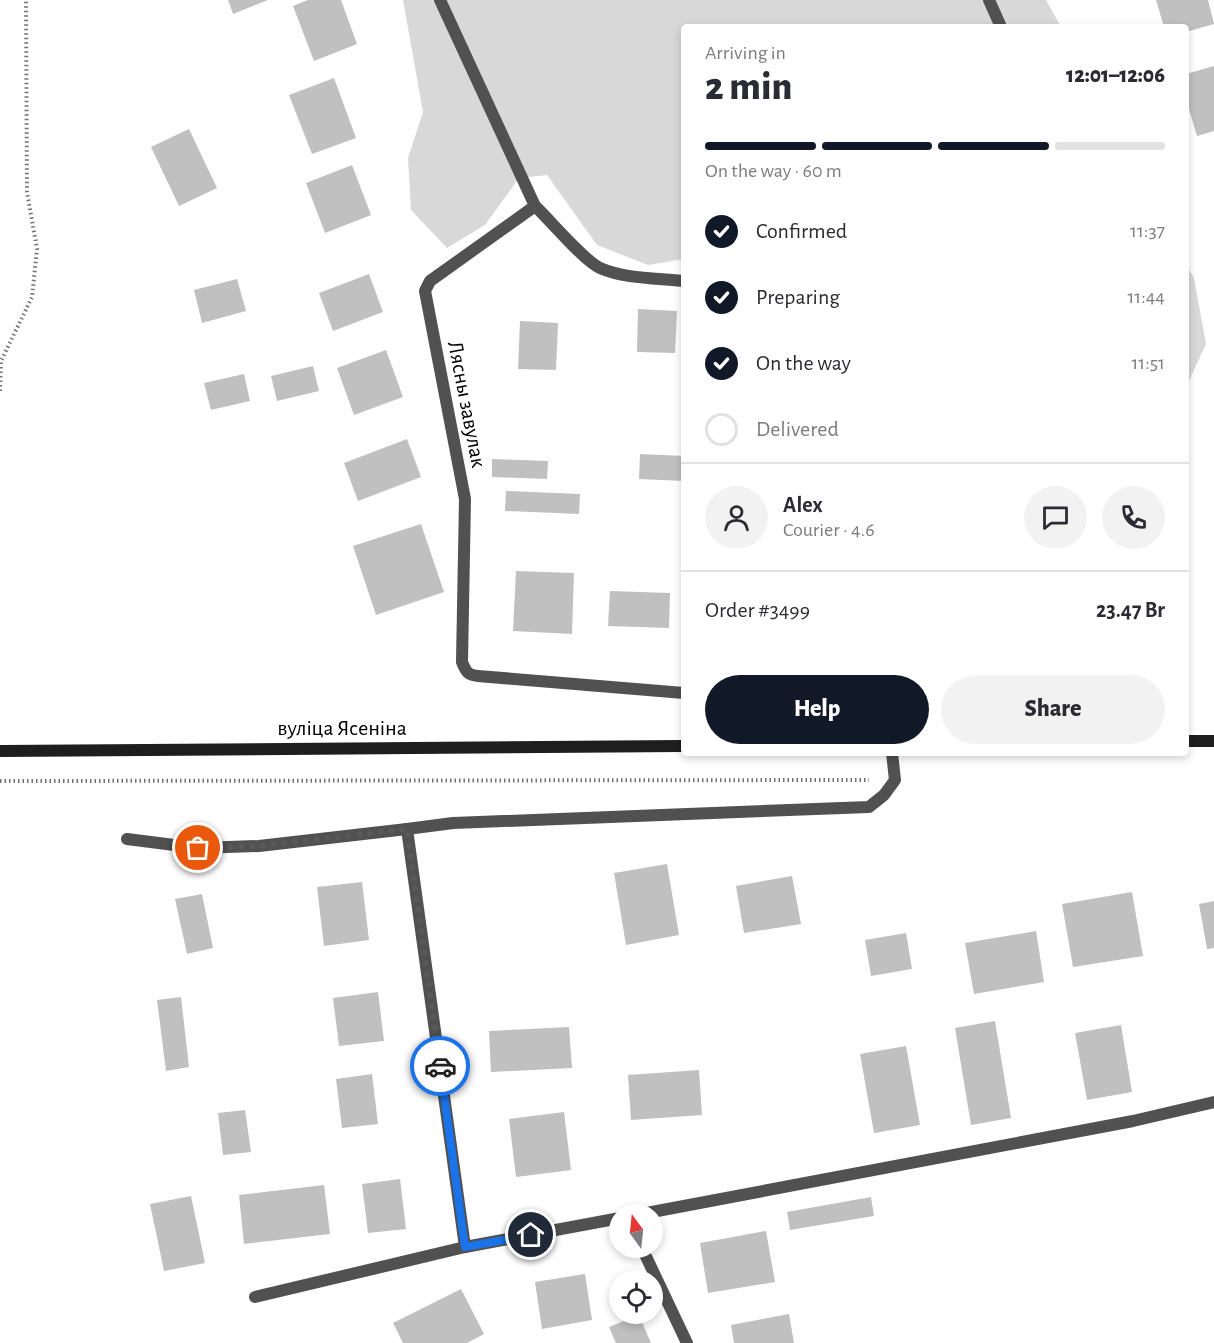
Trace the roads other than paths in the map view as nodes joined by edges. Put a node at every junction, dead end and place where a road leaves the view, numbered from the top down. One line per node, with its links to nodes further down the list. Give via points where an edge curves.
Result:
1 (440, 0): 4 (street)
2 (989, 0): 3 (street)
3 (1000, 24)
4 (535, 206): 5 (street, via 599,267 622,274); 6 (street, Лясны завулак, via 430,281 425,291 465,499 462,662 470,675)
5 (681, 281)
6 (681, 693)
7 (1189, 741): 8 (street)
8 (1214, 741)
9 (681, 746): 10 (street, вуліца Ясеніна)
10 (0, 751)
11 (892, 756): 12 (street, via 895,780 869,807 453,823)
12 (407, 829): 13 (street, via 259,846 198,848); 17 (street)
13 (127, 839)
14 (1214, 1102): 15 (street, via 1133,1121)
15 (663, 1210)
16 (609, 1220): 17 (street)
17 (465, 1247): 19 (street)
18 (647, 1258): 20 (street)
19 (255, 1297)
20 (687, 1343)

